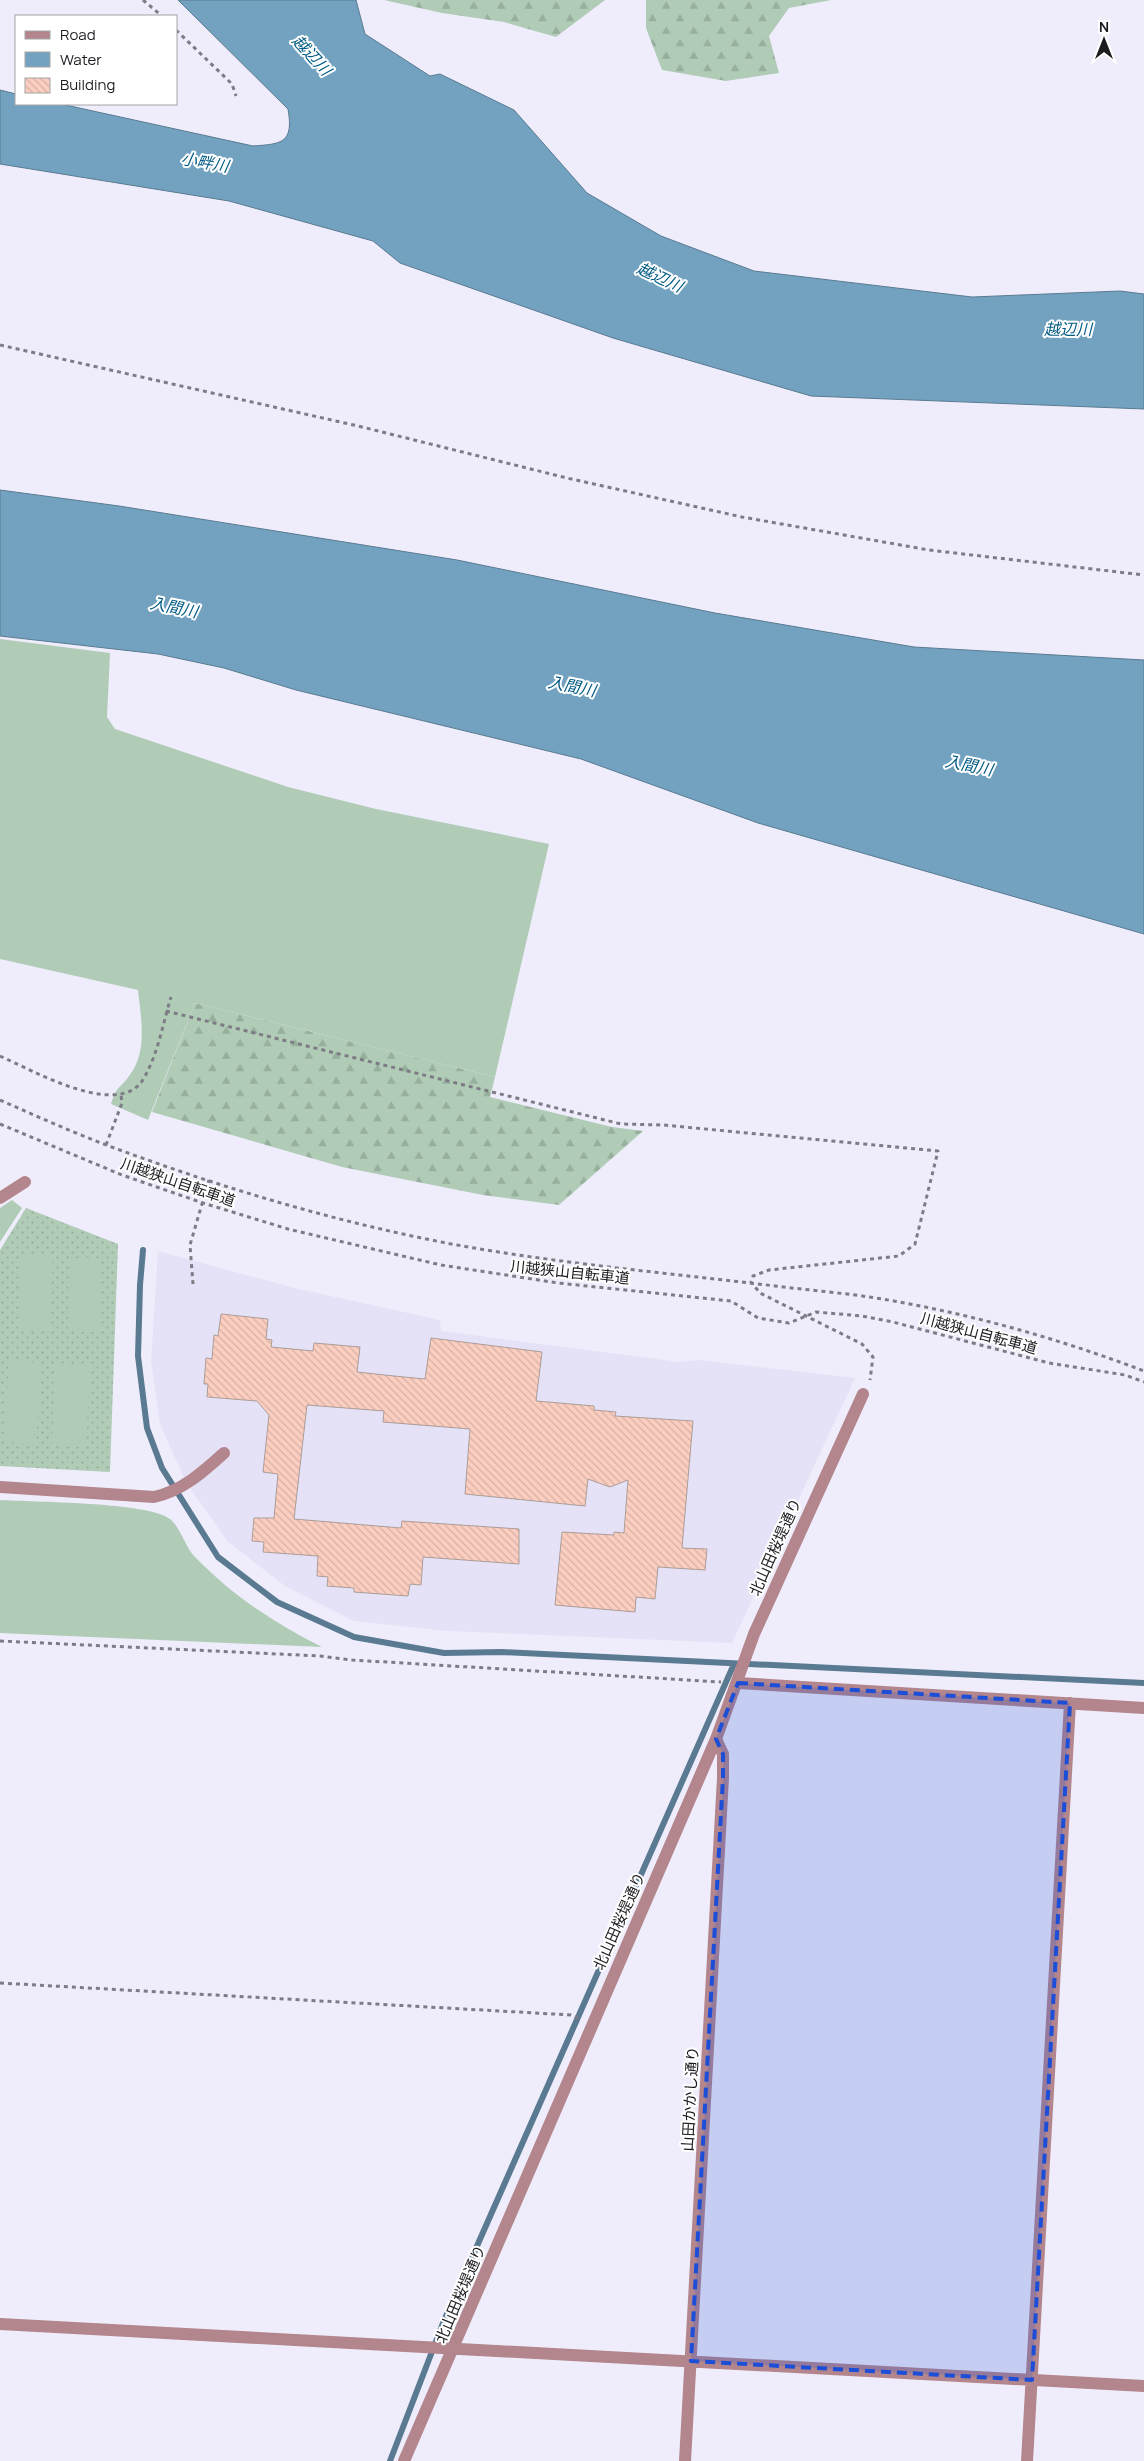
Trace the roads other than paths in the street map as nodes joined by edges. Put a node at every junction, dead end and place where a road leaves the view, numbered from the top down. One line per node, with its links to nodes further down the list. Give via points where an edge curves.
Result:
1 (26, 1182): 2 (street)
2 (0, 1198)
3 (863, 1394): 6 (street, 北山田桜堤通り, via 754,1634)
4 (224, 1453): 5 (street, via 196,1478 158,1496)
5 (0, 1487)
6 (738, 1683): 7 (street); 9 (street, 北山田桜堤通り)
7 (1070, 1703): 8 (street); 13 (street)
8 (1144, 1708)
9 (716, 1739): 11 (street, 北山田桜堤通り); 12 (street, 山田かかし通り, via 723,1754 723,1778)
10 (0, 2324): 11 (street)
11 (455, 2347): 12 (street); 15 (street, 北山田桜堤通り)
12 (691, 2361): 13 (street); 16 (street, 山田かかし通り)
13 (1032, 2380): 14 (street); 17 (street)
14 (1144, 2386)
15 (404, 2461)
16 (686, 2461)
17 (1027, 2461)

